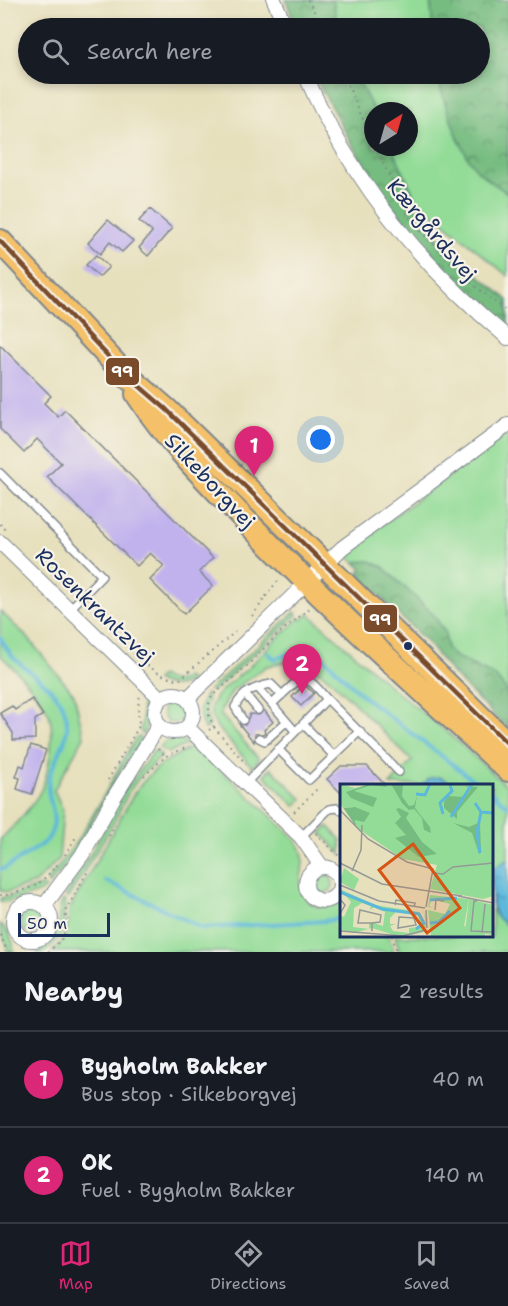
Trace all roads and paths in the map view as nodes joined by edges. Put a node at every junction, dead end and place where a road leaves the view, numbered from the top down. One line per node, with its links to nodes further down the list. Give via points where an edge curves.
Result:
1 (274, 0): 3 (street)
2 (308, 0): 4 (path)
3 (282, 18)
4 (318, 18)
5 (310, 84): 11 (street, Kærgårdsvej, via 377,201 438,275)
6 (347, 84): 7 (path)
7 (364, 122)
8 (379, 156): 10 (path, via 412,222 470,282)
9 (0, 241): 12 (main road, Silkeborgvej)
10 (508, 312)
11 (508, 338)
12 (123, 372): 17 (main road, Silkeborgvej); 18 (main road, Silkeborgvej, via 153,419 207,481)
13 (507, 429): 17 (street, via 394,509)
14 (0, 473): 19 (lane, via 102,576)
15 (0, 524): 16 (path)
16 (4, 537): 19 (street, Rosenkrantzvej)
17 (325, 564): 18 (street); 45 (main road, Silkeborgvej)
18 (306, 582): 20 (path, via 270,589); 29 (street); 39 (path, via 278,634 212,696 208,716); 48 (main road, Silkeborgvej)
19 (69, 610): 24 (street, Rosenkrantzvej)
20 (249, 621)
21 (240, 628): 23 (path, via 184,677 173,679)
22 (121, 641): 23 (path)
23 (159, 672): 24 (path)
24 (147, 686): 28 (street, Rosenkrantzvej); 52 (path, via 138,706 140,726)
25 (258, 688): 26 (lane); 27 (lane, via 271,684); 31 (lane)
26 (245, 694): 32 (lane); 33 (lane, via 235,707)
27 (282, 695): 30 (lane, via 305,678); 31 (lane)
28 (160, 699): 29 (street, via 174,694); 36 (street, via 155,712)
29 (187, 699): 38 (street, via 193,713)
30 (327, 699): 35 (lane); 42 (lane)
31 (272, 705): 34 (lane)
32 (258, 711)
33 (243, 720)
34 (286, 722): 40 (lane); 41 (lane)
35 (303, 724): 41 (lane); 47 (lane)
36 (159, 725): 38 (street, via 172,732); 65 (street, via 82,855)
37 (270, 725): 40 (lane)
38 (187, 727): 44 (street)
39 (214, 727): 44 (path); 50 (path)
40 (278, 730): 43 (lane, via 265,741)
41 (295, 731): 46 (lane)
42 (360, 731): 47 (lane); 49 (lane)
43 (259, 738)
44 (199, 739): 50 (street); 53 (path, via 166,756)
45 (508, 744)
46 (278, 750): 50 (lane); 51 (lane)
47 (334, 756): 51 (lane)
48 (508, 770)
49 (399, 772)
50 (250, 778): 56 (street)
51 (309, 780): 56 (path, via 317,789 294,812)
52 (108, 782)
53 (138, 783)
54 (340, 810): 56 (lane, via 329,809)
55 (117, 820): 58 (path)
56 (306, 832): 59 (path); 61 (street)
57 (77, 836): 64 (path, via 42,881 8,895)
58 (106, 840)
59 (340, 858)
60 (94, 860): 71 (path, via 66,910 66,929 61,940)
61 (322, 867): 62 (street); 63 (street, via 307,881 315,899 335,897)
62 (340, 879)
63 (340, 886)
64 (0, 894)
65 (44, 906): 66 (street, via 29,902); 69 (street, via 49,912 50,928)
66 (6, 916): 69 (street)
67 (0, 935): 70 (path)
68 (392, 937): 72 (path)
69 (29, 946)
70 (5, 952)
71 (48, 952)
72 (397, 952)

